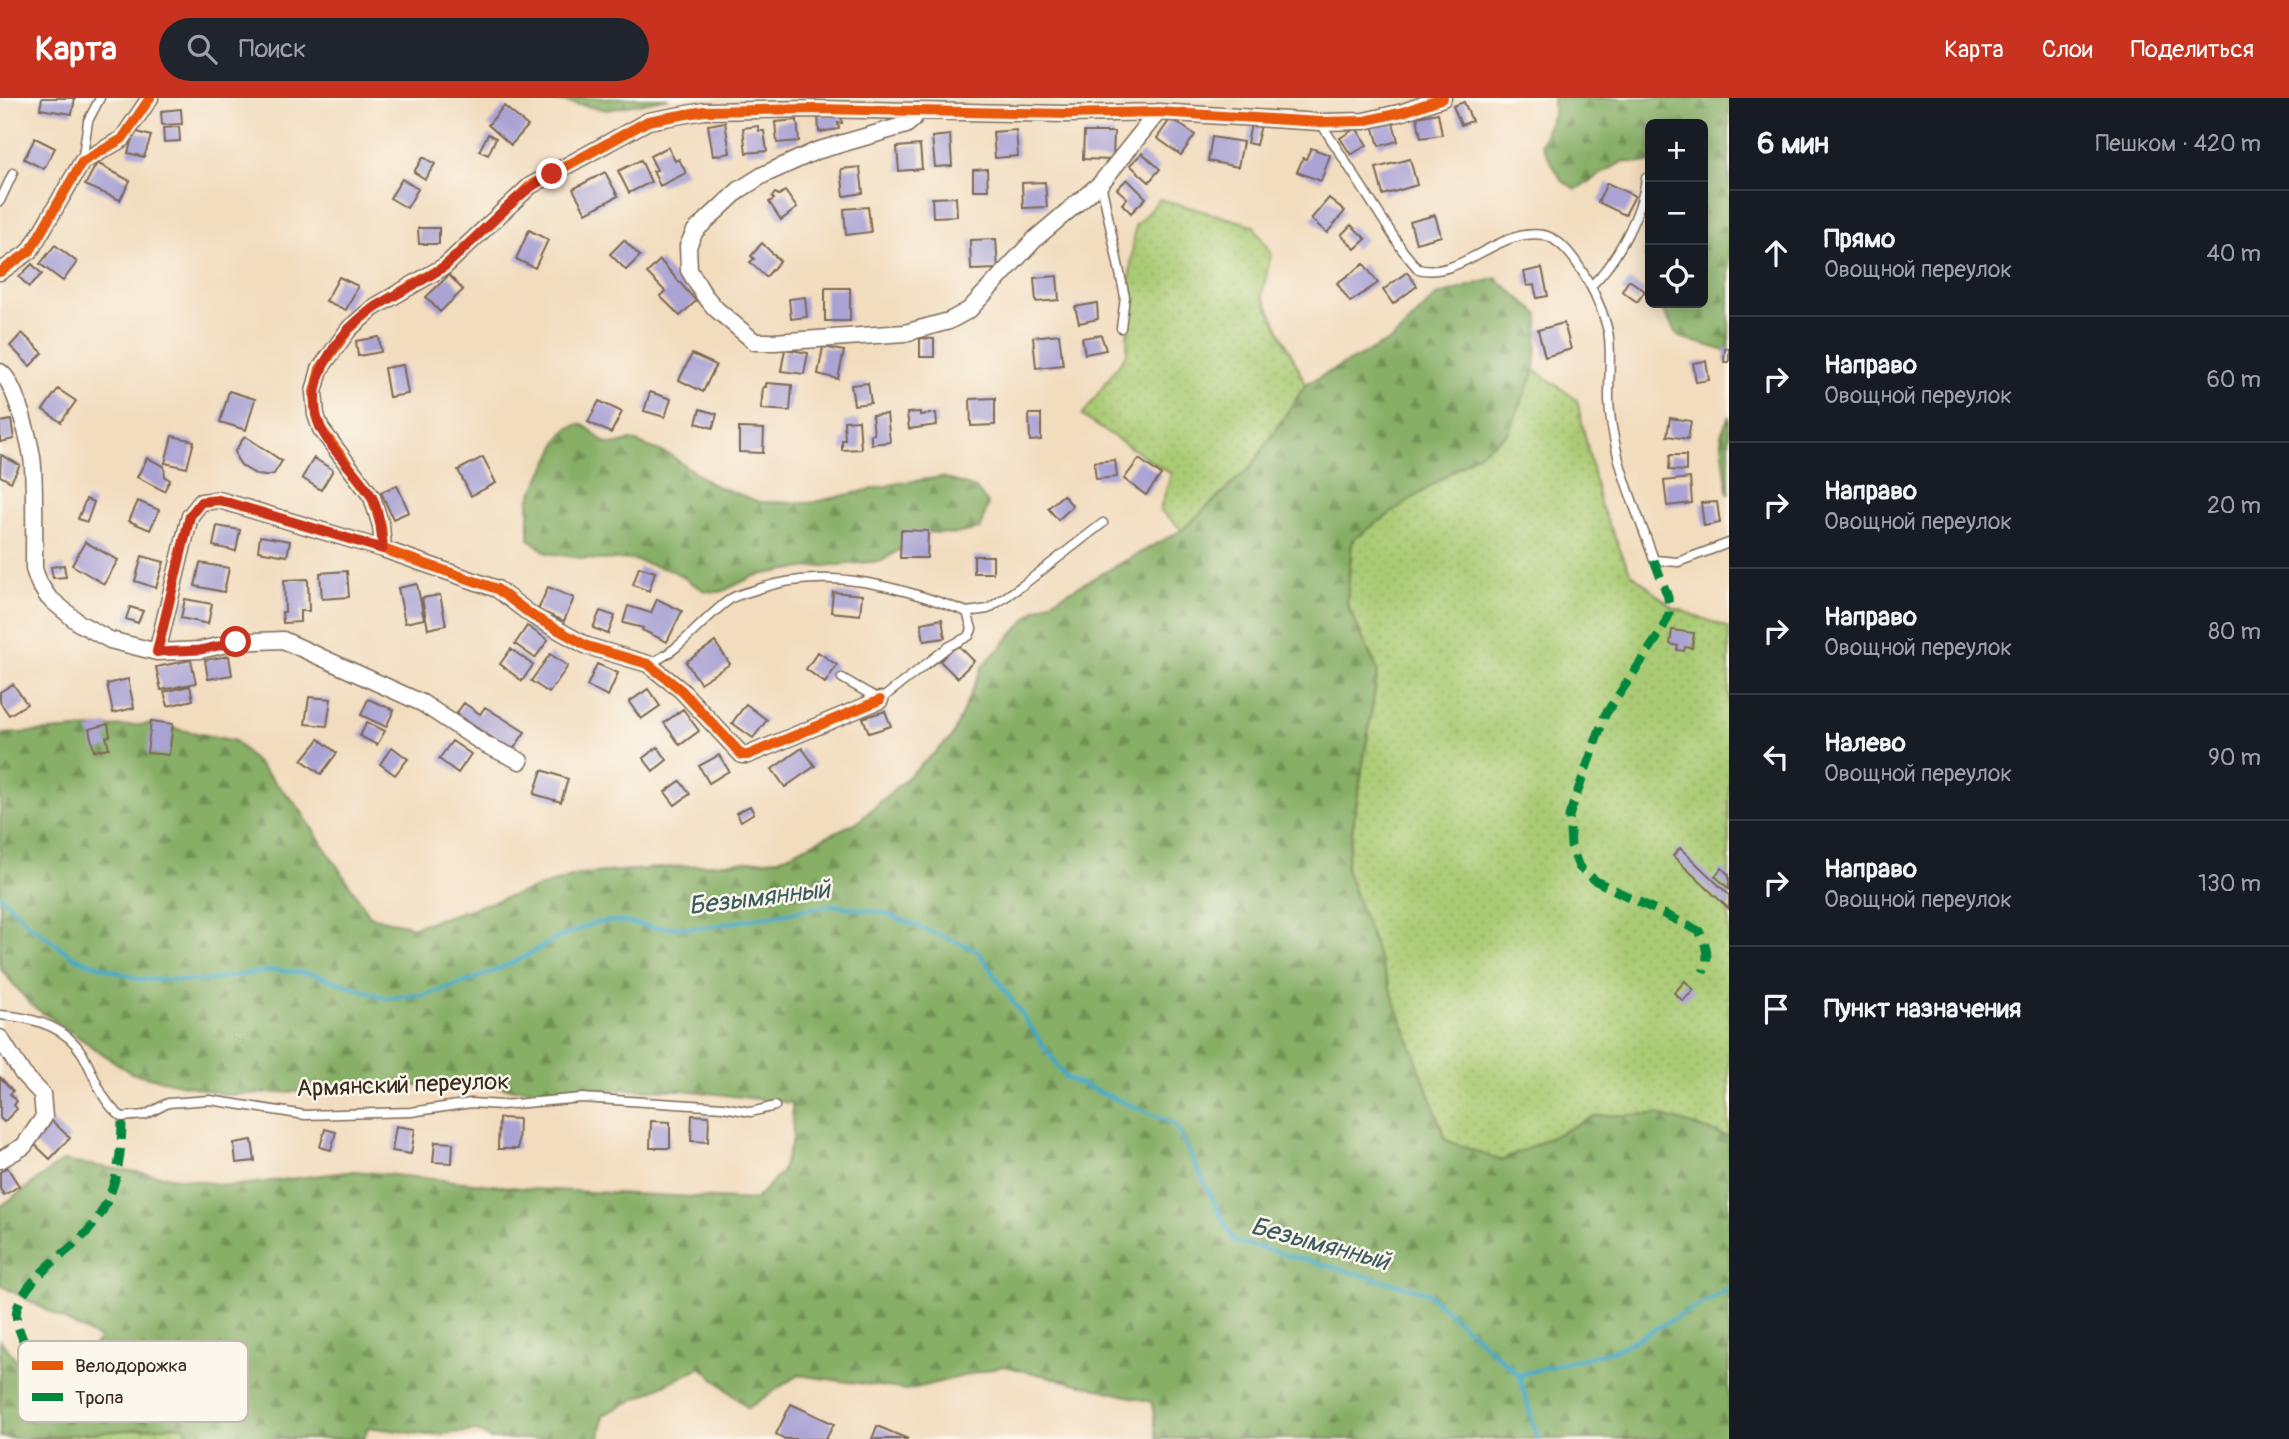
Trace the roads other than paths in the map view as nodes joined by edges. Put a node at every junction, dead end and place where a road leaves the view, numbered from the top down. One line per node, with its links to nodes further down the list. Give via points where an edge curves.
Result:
1 (100, 98): 7 (lane, via 88,121)
2 (150, 98): 7 (street, via 122,139)
3 (1443, 98): 6 (street, via 1364,121)
4 (917, 111): 5 (street); 10 (street, via 905,125 816,151 763,175 739,190 695,231 688,246 689,270 716,309 738,330 755,342 774,342 905,332 949,321 969,310 1036,239); 18 (street, via 704,111 648,121 530,186 445,266 373,308 349,329 320,369 314,392 321,429 372,497)
5 (1158, 112): 6 (street); 10 (street)
6 (1320, 121): 13 (lane, via 1418,269 1436,271 1526,233 1546,235 1569,252)
7 (82, 162): 12 (street, via 30,251)
8 (13, 173): 11 (lane)
9 (1646, 182): 13 (lane, via 1644,195 1607,271)
10 (1101, 183): 14 (lane, via 1125,297)
11 (0, 201)
12 (0, 272)
13 (1591, 286): 17 (lane, via 1609,336 1609,401 1619,459 1654,560 1678,562)
14 (1121, 328)
15 (0, 372): 20 (street, via 12,385 33,464 34,569 39,583 48,597 79,623 110,640)
16 (1103, 523): 19 (lane, via 988,609)
17 (1729, 543)
18 (383, 549): 20 (street, via 219,500 201,502 190,516); 21 (street, via 496,589 587,646)
19 (967, 612): 21 (lane, via 915,592 855,581 809,578 771,584 734,597 665,658); 23 (lane, via 972,629 969,636)
20 (157, 652): 24 (street, via 284,640 422,703 485,745)
21 (648, 664): 23 (street, via 681,691 742,755)
22 (842, 678): 23 (lane)
23 (880, 700)
24 (520, 761)
25 (0, 1015): 27 (lane, Армянский переулок, via 48,1024 66,1037 81,1052 112,1110 122,1117 145,1115 169,1103 210,1100 305,1115 582,1098 751,1112)
26 (0, 1038): 28 (street, via 42,1094 44,1117 24,1146)
27 (775, 1106)
28 (0, 1160)

